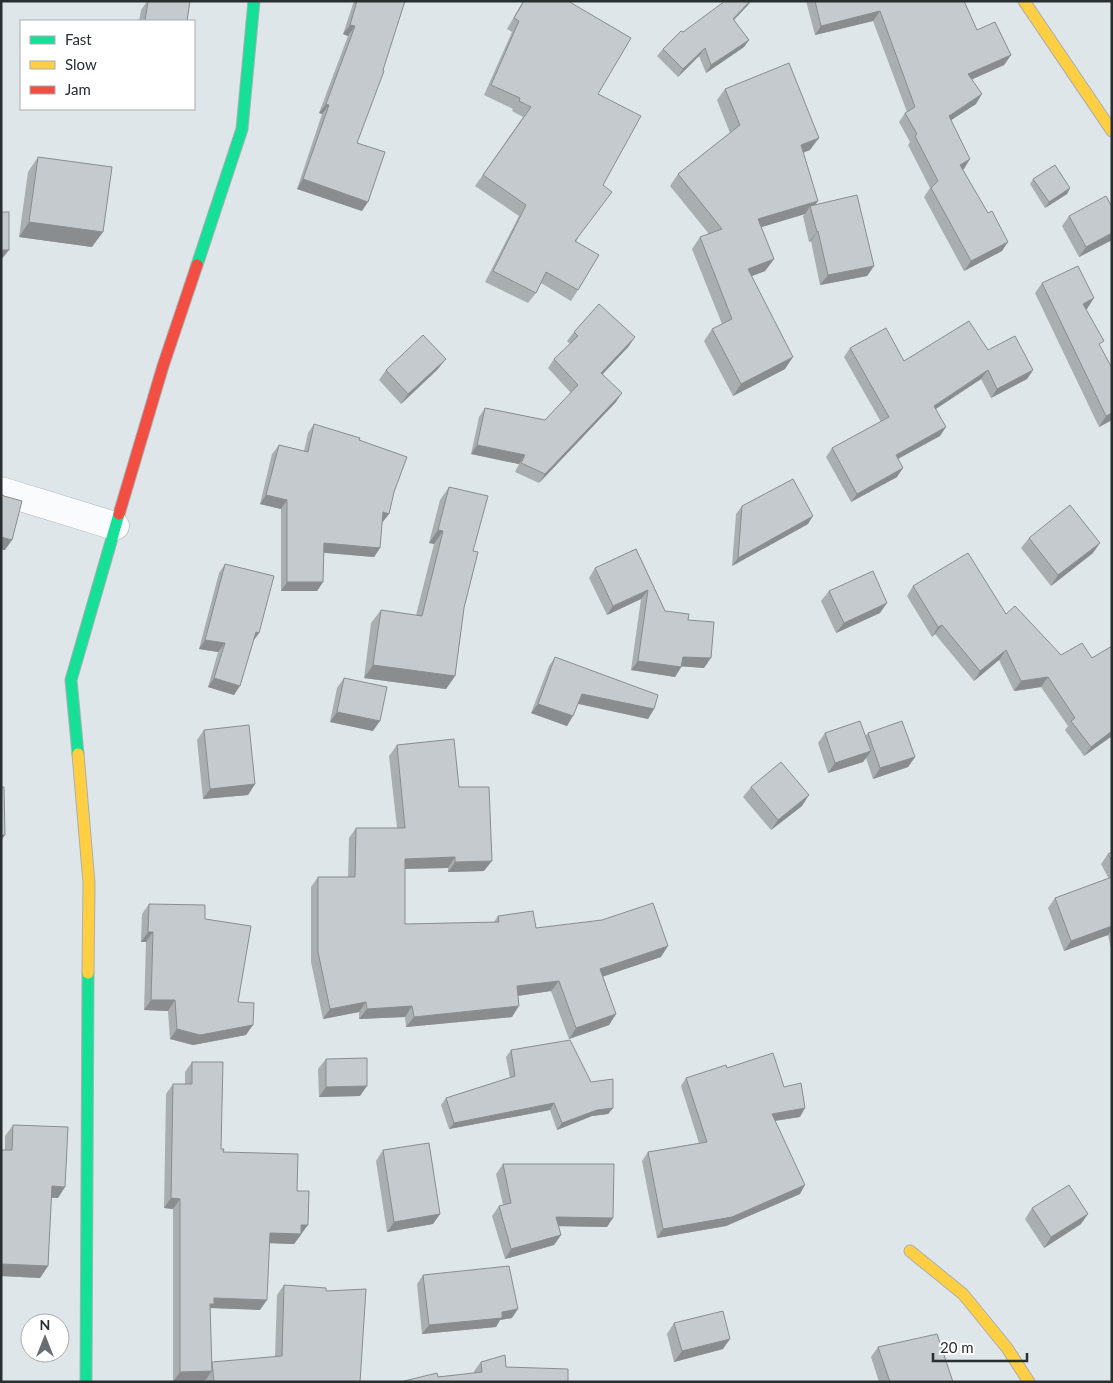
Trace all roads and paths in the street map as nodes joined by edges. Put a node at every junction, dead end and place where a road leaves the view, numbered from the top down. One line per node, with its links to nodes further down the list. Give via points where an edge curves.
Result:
1 (254, 1): 5 (street, via 242,130 163,366)
2 (1024, 1): 3 (street)
3 (1112, 131)
4 (1, 491): 5 (street)
5 (115, 526): 7 (street, via 71,680 89,883)
6 (910, 1251): 8 (street, via 963,1294 1007,1348)
7 (86, 1382)
8 (1028, 1382)

